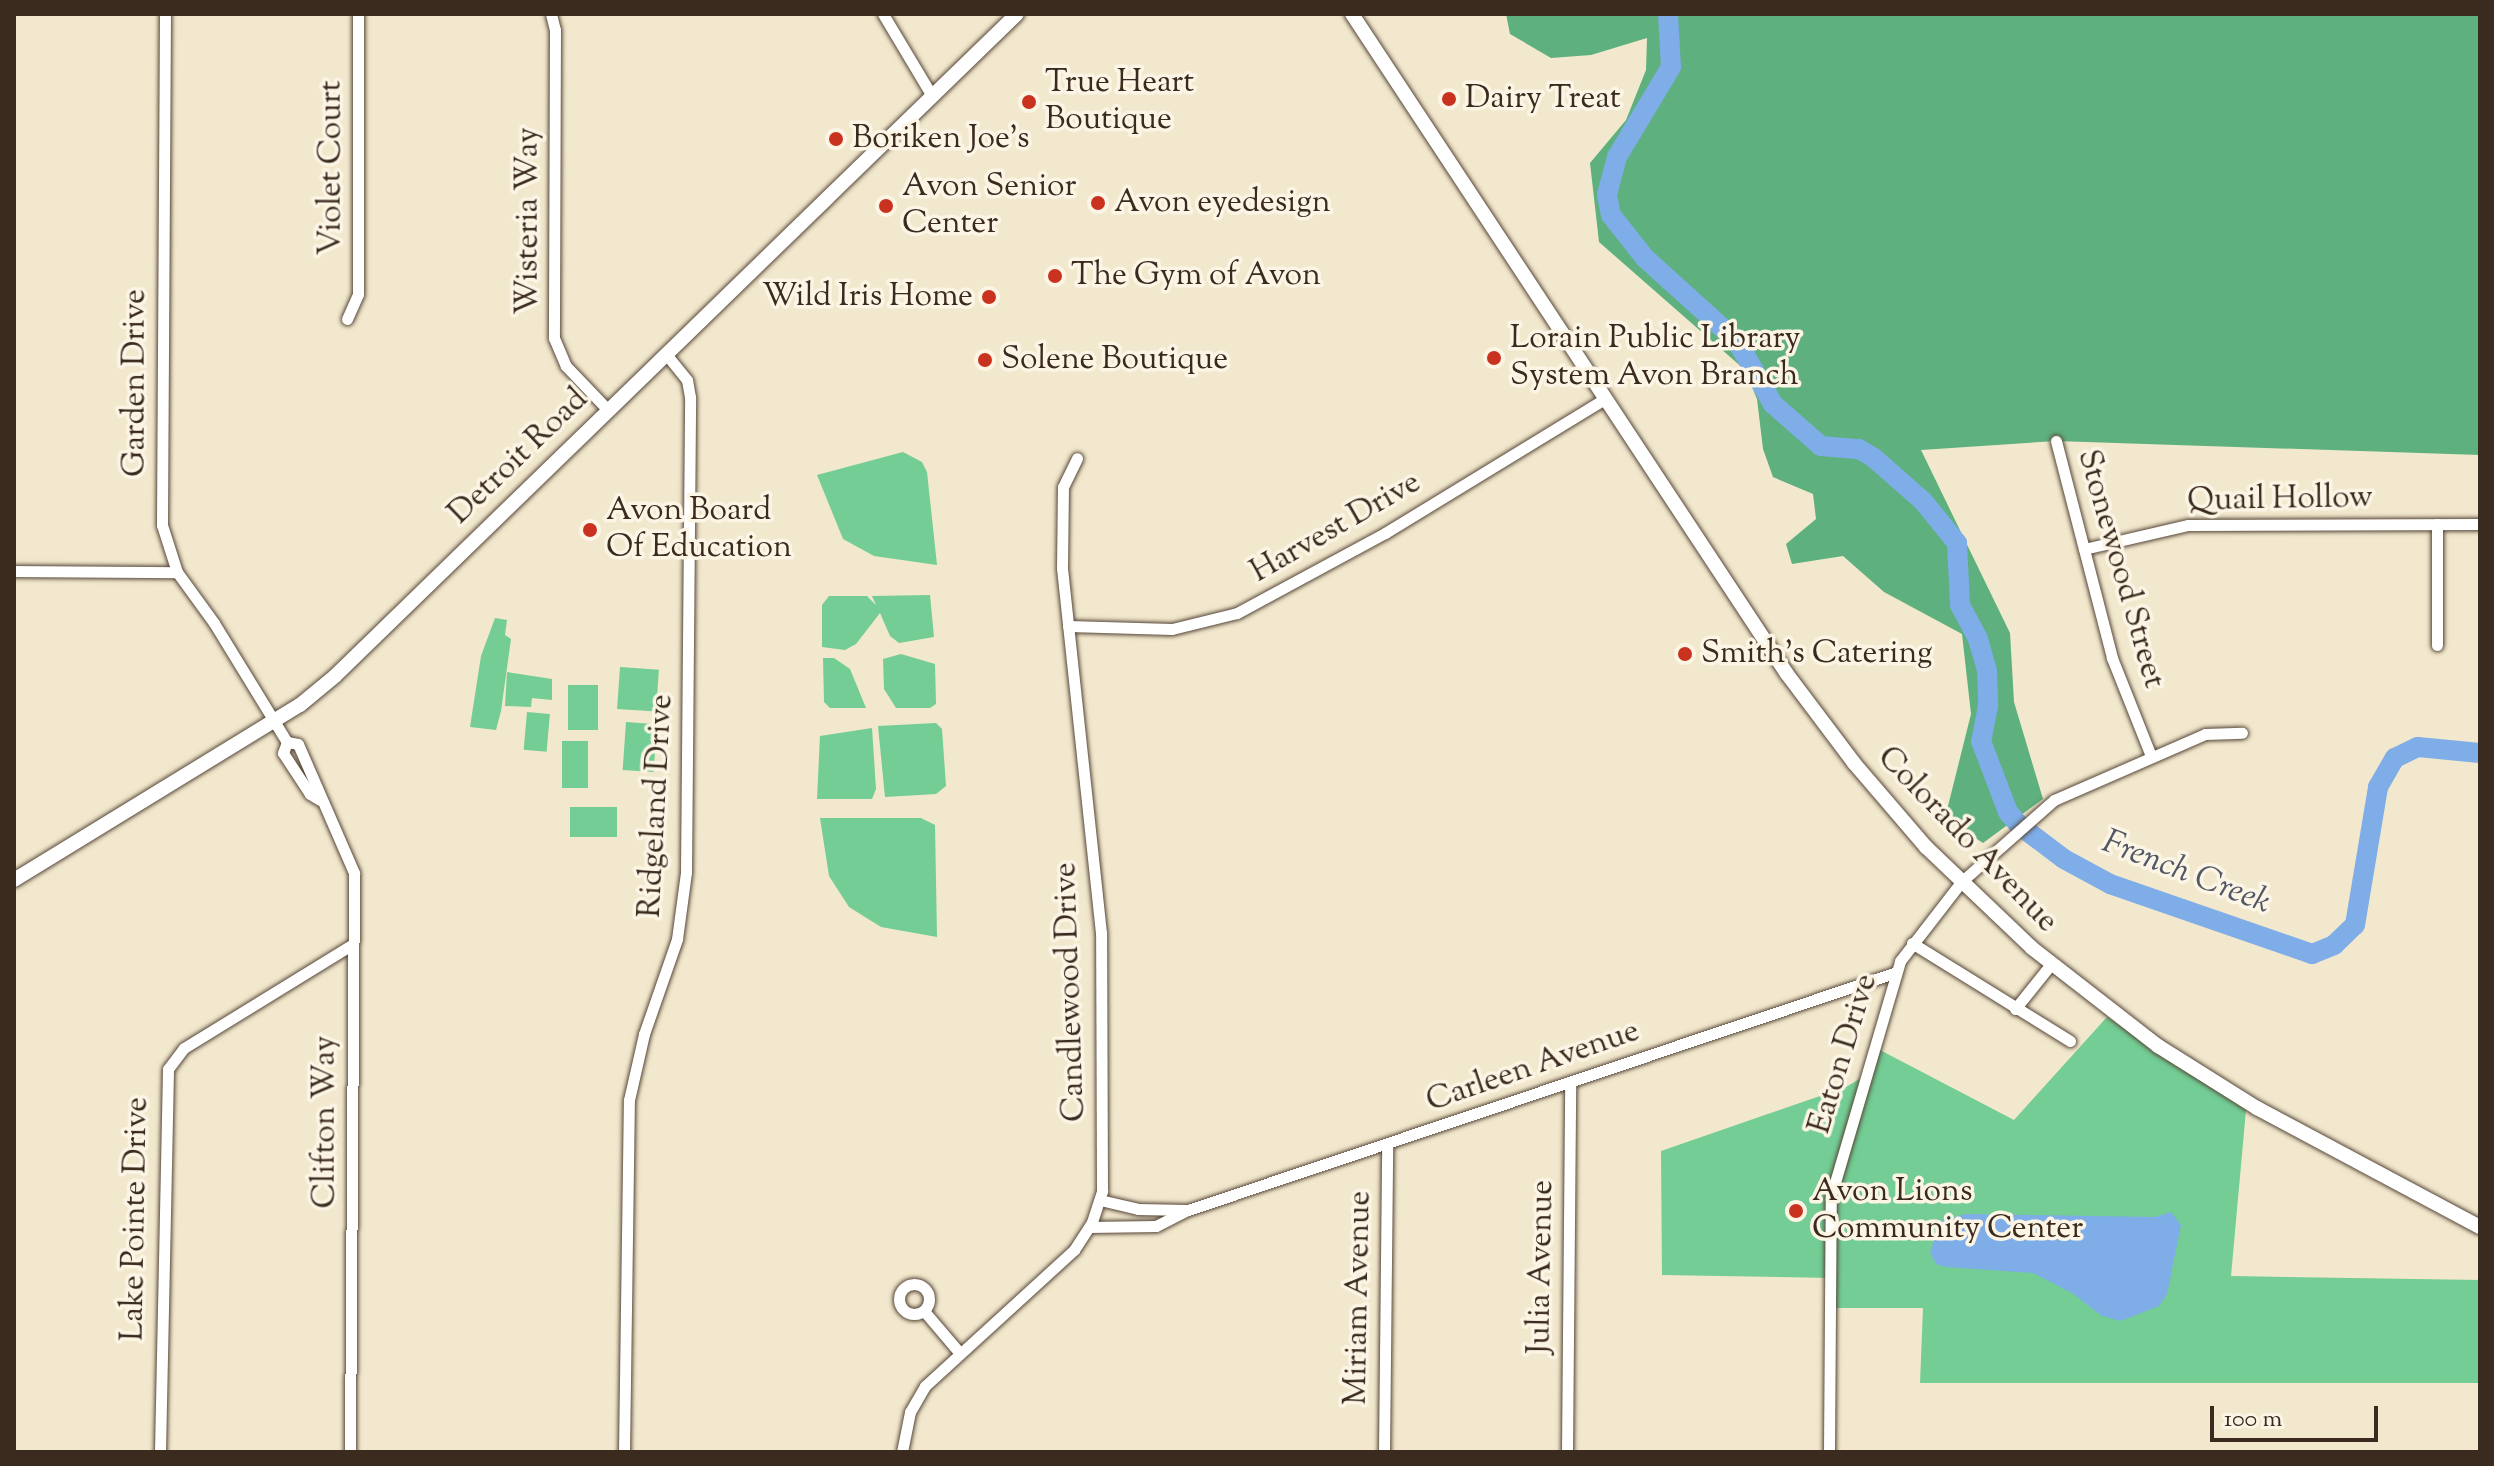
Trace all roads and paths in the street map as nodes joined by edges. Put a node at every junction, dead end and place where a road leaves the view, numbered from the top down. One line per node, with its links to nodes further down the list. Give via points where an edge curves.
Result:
1 (165, 14): 18 (street, Garden Drive, via 162,525)
2 (358, 14): 8 (street, Violet Court, via 358,294)
3 (551, 14): 11 (street, Wisteria Way, via 554,338 566,366)
4 (883, 14): 7 (street)
5 (1017, 14): 7 (main road, Detroit Road)
6 (1352, 14): 10 (main road, Colorado Avenue)
7 (932, 96): 9 (main road, Detroit Road)
8 (347, 319)
9 (666, 354): 11 (main road, Detroit Road); 42 (street, Ridgeland Drive, via 687,380 690,407 686,872 677,939 644,1034 628,1111)
10 (1606, 398): 19 (street, Harvest Drive, via 1385,533 1237,613 1172,629); 25 (main road, Colorado Avenue, via 1807,702 1887,805)
11 (608, 410): 21 (main road, Detroit Road, via 335,676)
12 (2056, 441): 16 (street, Stonewood Street)
13 (1077, 458): 19 (street, Candlewood Drive, via 1067,472 1062,501)
14 (2437, 524): 15 (street, Quail Hollow); 16 (street, Quail Hollow, via 2188,525); 20 (street)
15 (2480, 524)
16 (2084, 549): 23 (street, Stonewood Street, via 2114,664)
17 (14, 571): 18 (street)
18 (177, 572): 21 (street, Garden Drive)
19 (1068, 626): 34 (street, Candlewood Drive, via 1102,943)
20 (2437, 645)
21 (274, 721): 24 (main road, Detroit Road); 27 (street, Clifton Way, via 287,742 298,744 351,860)
22 (2242, 733): 23 (street, Eaton Drive, via 2212,732)
23 (2151, 756): 25 (street, Eaton Drive, via 2067,792)
24 (14, 880)
25 (1961, 882): 26 (street, Eaton Drive); 28 (main road, Colorado Avenue)
26 (1912, 943): 29 (street, Eaton Drive); 30 (street)
27 (353, 944): 40 (street, Lake Pointe Drive, via 184,1048 168,1069); 41 (street, Clifton Way)
28 (2051, 964): 30 (street); 37 (main road, Colorado Avenue, via 2200,1073)
29 (1894, 973): 32 (street, Carleen Avenue); 46 (street, Eaton Drive, via 1831,1196)
30 (2015, 1009): 31 (street)
31 (2070, 1041)
32 (1570, 1082): 33 (street, Carleen Avenue); 45 (street, Julia Avenue)
33 (1387, 1144): 35 (street, Carleen Avenue); 44 (street, Miriam Avenue)
34 (1100, 1200): 35 (street, Carleen Avenue, via 1138,1209); 36 (street, Candlewood Drive)
35 (1188, 1210): 36 (street, Carleen Avenue, via 1147,1228)
36 (1089, 1227): 39 (street, Candlewood Drive, via 1067,1259)
37 (2480, 1227)
38 (924, 1311): 39 (street)
39 (958, 1351): 43 (street, Candlewood Drive, via 919,1394)
40 (160, 1452)
41 (350, 1452)
42 (624, 1452)
43 (902, 1452)
44 (1384, 1452)
45 (1567, 1452)
46 (1829, 1452)

